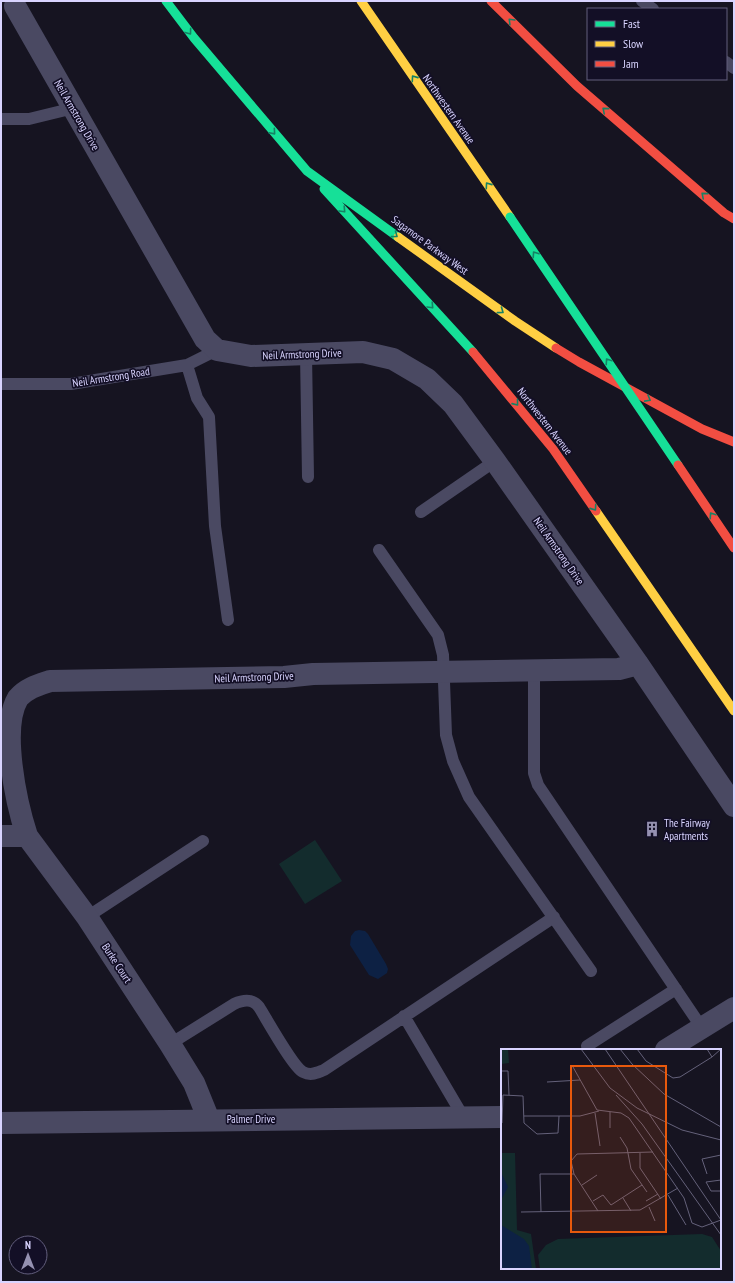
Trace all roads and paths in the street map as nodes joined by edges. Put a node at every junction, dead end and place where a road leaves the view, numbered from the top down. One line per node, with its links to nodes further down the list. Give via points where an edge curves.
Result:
1 (166, 1): 9 (main road, Sagamore Parkway West, one-way to 9, via 194,38)
2 (360, 1): 19 (main road, Northwestern Avenue, one-way to 2, bridge)
3 (491, 1): 10 (main road, one-way to 3, via 577,86)
4 (642, 1): 6 (lane)
5 (15, 6): 7 (street, Neil Armstrong Drive)
6 (652, 8)
7 (74, 108): 8 (lane, via 30,119); 11 (street, Neil Armstrong Drive, via 205,339)
8 (1, 119)
9 (307, 171): 15 (main road, Sagamore Parkway West, one-way to 15, via 509,316 579,362 702,429); 25 (main road, Northwestern Avenue, one-way to 25, via 481,361 553,449)
10 (734, 219)
11 (218, 350): 12 (street, Neil Armstrong Drive, via 251,356); 13 (lane, Neil Armstrong Road)
12 (306, 354): 16 (street, Neil Armstrong Drive, via 363,352 393,359 426,379 452,404); 17 (lane)
13 (187, 365): 14 (lane, Neil Armstrong Road, via 71,384); 21 (lane, via 197,398 208,417 215,526)
14 (1, 384)
15 (734, 442)
16 (495, 461): 18 (lane); 22 (street, Neil Armstrong Drive)
17 (308, 477)
18 (421, 512)
19 (734, 548)
20 (379, 550): 24 (lane, via 438,635)
21 (228, 620)
22 (638, 664): 23 (street, Neil Armstrong Drive, via 619,669); 26 (street, Neil Armstrong Drive)
23 (534, 671): 24 (street, Neil Armstrong Drive); 33 (lane, via 534,773 538,785)
24 (444, 672): 28 (street, Neil Armstrong Drive, via 50,682 32,687 17,698 10,712 5,735 14,795); 31 (lane, via 446,735 452,761 469,797)
25 (734, 711)
26 (734, 806)
27 (1, 836): 28 (street)
28 (27, 836): 30 (street, Burke Court)
29 (203, 841): 30 (lane)
30 (87, 917): 37 (street, Burke Court)
31 (554, 917): 32 (lane); 35 (lane)
32 (591, 971)
33 (676, 989): 36 (lane); 38 (lane)
34 (734, 1008): 36 (street)
35 (404, 1016): 37 (lane, via 313,1075 302,1072 294,1063 259,1007 249,1000 234,1004); 41 (lane)
36 (702, 1028): 39 (street)
37 (170, 1044): 42 (street, Burke Court, via 194,1083)
38 (587, 1046)
39 (668, 1049)
40 (501, 1117): 41 (street, Palmer Drive)
41 (464, 1118): 42 (street, Palmer Drive)
42 (209, 1120): 43 (street, Palmer Drive)
43 (1, 1123)

